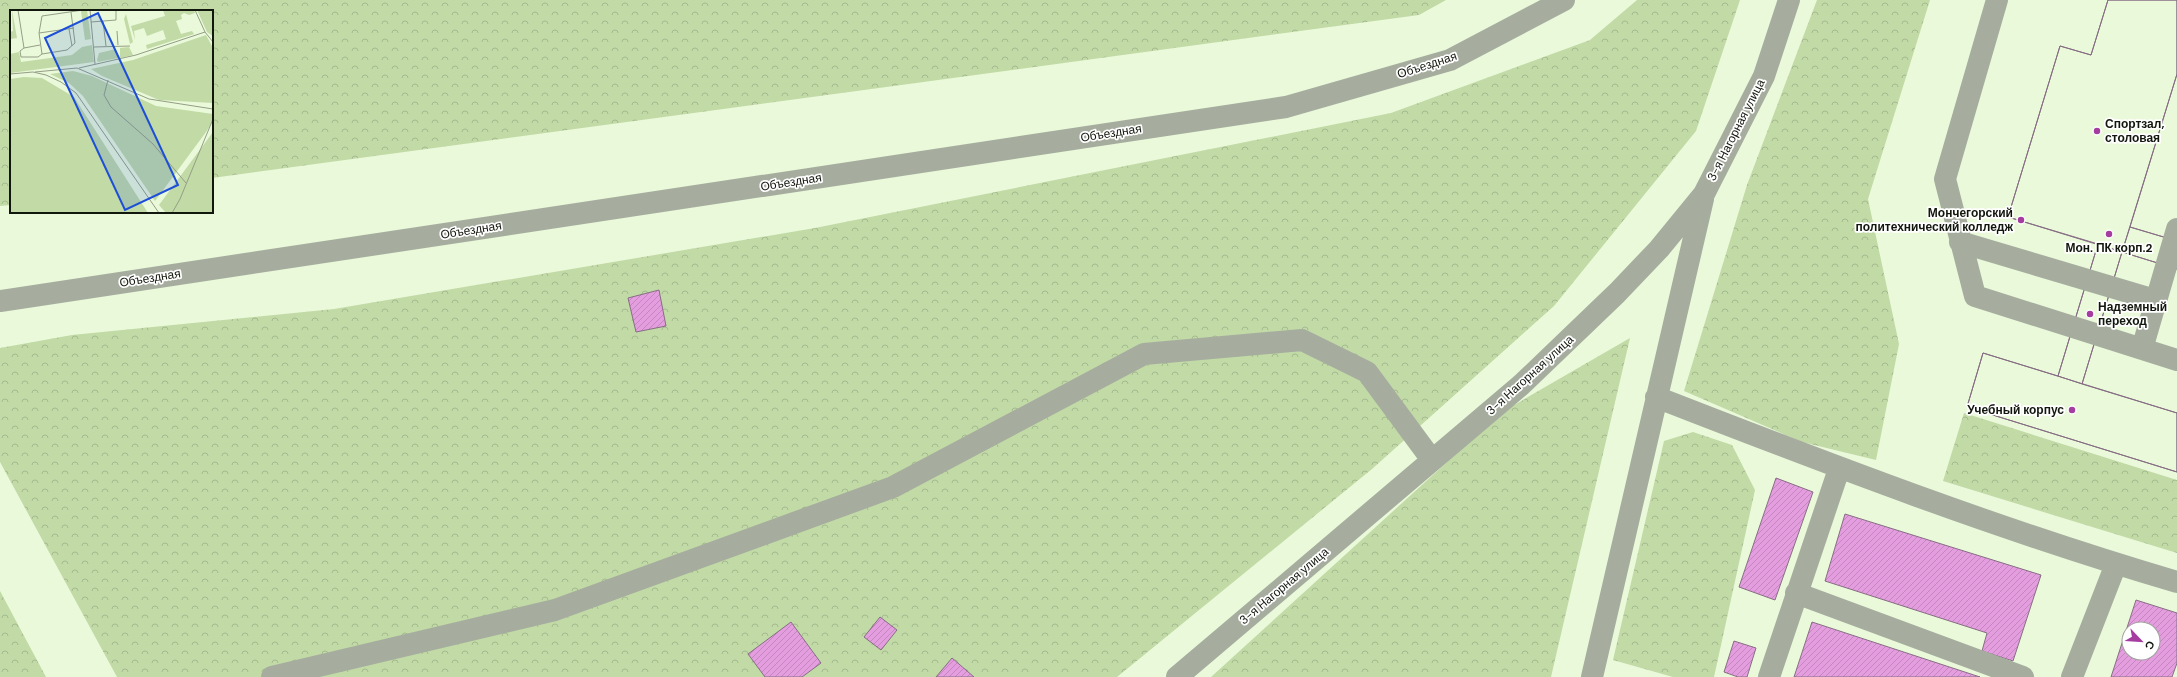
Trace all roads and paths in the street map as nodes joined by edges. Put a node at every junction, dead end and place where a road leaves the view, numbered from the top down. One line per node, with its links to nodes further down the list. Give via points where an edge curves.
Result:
1 (1564, 0): 8 (street, Объездная, via 1450,60 1286,107)
2 (1789, 0): 4 (street, 3-я Нагорная улица, via 1764,76)
3 (1997, 0): 6 (street, via 1945,179)
4 (1704, 194): 11 (street); 12 (street, 3-я Нагорная улица, via 1659,249 1617,293 1521,386)
5 (2177, 229): 7 (street)
6 (1960, 242): 7 (street); 9 (street, via 1975,296)
7 (2155, 300): 9 (street)
8 (0, 301)
9 (2142, 349): 10 (street)
10 (2177, 360)
11 (1656, 397): 13 (street); 19 (street)
12 (1432, 460): 17 (street, via 1367,372 1302,340 1144,354 893,487 555,610); 18 (street, 3-я Нагорная улица)
13 (1839, 469): 14 (street); 16 (street)
14 (2116, 564): 15 (street); 22 (street)
15 (2177, 582)
16 (1796, 593): 20 (street); 21 (street)
17 (272, 677)
18 (1177, 677)
19 (1592, 677)
20 (1769, 677)
21 (2023, 677)
22 (2072, 677)

